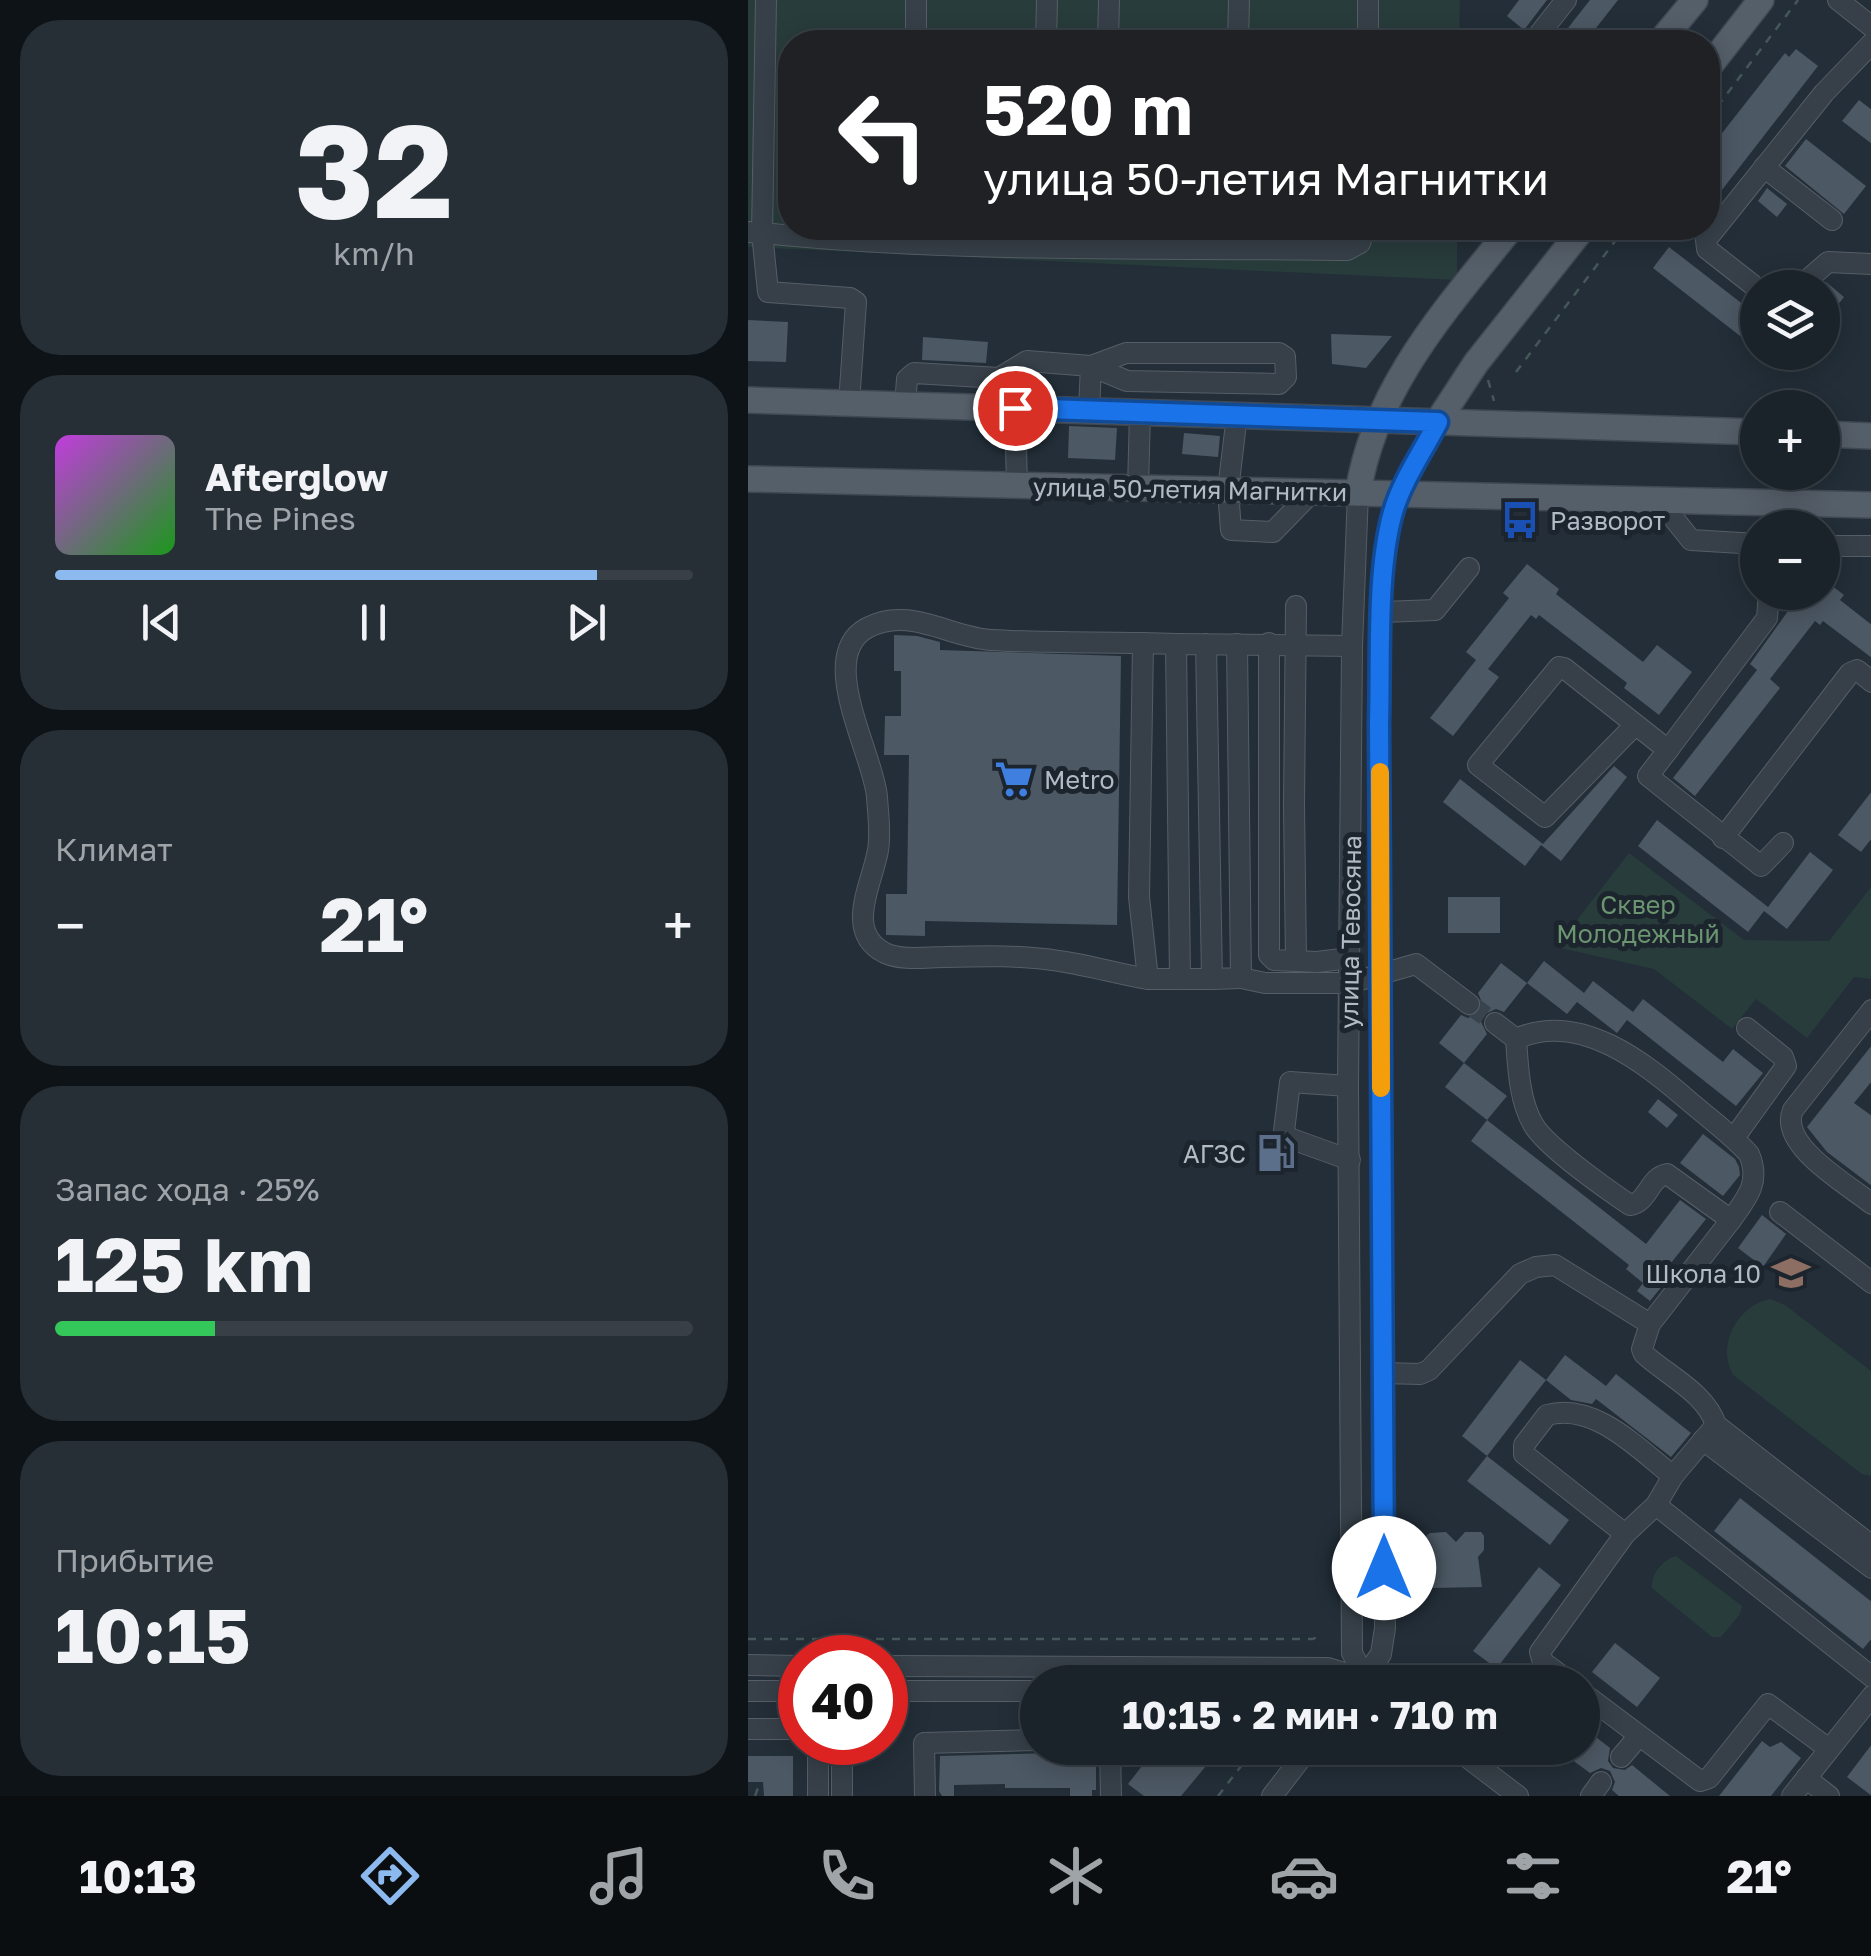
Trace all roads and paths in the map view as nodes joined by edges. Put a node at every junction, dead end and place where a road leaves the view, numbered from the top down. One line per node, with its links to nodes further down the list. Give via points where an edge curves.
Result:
1 (766, 0): 26 (street)
2 (916, 0): 13 (street)
3 (1047, 0): 14 (street)
4 (1109, 0): 15 (street)
5 (1239, 0): 16 (street)
6 (1368, 0): 17 (street)
7 (1566, 0): 18 (street)
8 (1695, 0): 19 (main road)
9 (1761, 0): 21 (main road)
10 (1798, 0): 22 (path)
11 (1838, 0): 12 (street)
12 (1872, 27)
13 (916, 30)
14 (1046, 30)
15 (1108, 30)
16 (1238, 30)
17 (1368, 30)
18 (1542, 30)
19 (1670, 30)
20 (1872, 43): 23 (street)
21 (1720, 53)
22 (1720, 103)
23 (1764, 167): 24 (street); 25 (street)
24 (1832, 220)
25 (1720, 224)
26 (755, 232): 42 (street, via 768,292 856,302)
27 (1254, 240): 28 (street, via 1347,250)
28 (1361, 240)
29 (1502, 240): 48 (main road, улица Тевосяна, via 1408,360)
30 (1573, 240): 49 (main road, улица Тевосяна)
31 (1616, 240): 38 (path)
32 (1708, 240): 35 (street, via 1704,245)
33 (1872, 264): 34 (street, via 1840,260)
34 (1819, 270)
35 (1740, 274)
36 (1091, 366): 36 (street, via 1126,352 1279,353 1286,378 1279,384 1127,381); 39 (street, via 1027,361); 45 (street)
37 (1486, 368): 41 (path)
38 (1516, 372)
39 (1000, 378): 43 (street, via 912,374); 44 (street)
40 (748, 400): 42 (main road)
41 (1494, 402)
42 (849, 403): 43 (main road)
43 (905, 405): 44 (main road)
44 (1007, 408): 45 (main road); 54 (street)
45 (1089, 410): 46 (main road)
46 (1140, 412): 47 (main road); 55 (street)
47 (1237, 415): 48 (main road); 56 (street)
48 (1377, 420): 49 (main road); 58 (main road, улица Тевосяна)
49 (1438, 422): 50 (main road); 59 (street, улица Тевосяна)
50 (1740, 431)
51 (1840, 435): 52 (main road)
52 (1872, 436)
53 (748, 479): 54 (main road, улица 50-летия Магнитки)
54 (1017, 485): 55 (main road, улица 50-летия Магнитки)
55 (1138, 488): 56 (main road, улица 50-летия Магнитки)
56 (1228, 490): 57 (main road, улица 50-летия Магнитки); 57 (street, via 1231,530 1270,533)
57 (1312, 492): 58 (main road, улица 50-летия Магнитки)
58 (1358, 493): 59 (main road, улица 50-летия Магнитки); 75 (street, улица Тевосяна)
59 (1400, 493): 60 (main road, улица 50-летия Магнитки); 68 (street, улица Тевосяна, via 1387,543)
60 (1658, 500): 61 (main road, улица 50-летия Магнитки); 62 (street, via 1691,540)
61 (1872, 505)
62 (1740, 543)
63 (1840, 546): 64 (street)
64 (1872, 546)
65 (1470, 568): 68 (street, via 1435,610)
66 (1296, 606): 74 (street)
67 (1768, 610): 78 (street)
68 (1383, 612): 83 (street, улица Тевосяна)
69 (1143, 643): 70 (street); 85 (street, via 1140,898); 85 (street, via 986,640 924,621 889,622 855,636 847,666 848,696 876,792 879,848 862,922 878,948 898,956 1060,961)
70 (1176, 644): 71 (street); 86 (street)
71 (1206, 644): 72 (street); 87 (street)
72 (1237, 644): 73 (street); 84 (street)
73 (1269, 644): 74 (street); 82 (street, via 1271,958)
74 (1297, 644): 75 (street); 82 (street)
75 (1352, 646): 81 (street, улица Тевосяна)
76 (1872, 682): 79 (street, via 1857,670 1850,673)
77 (1635, 725): 77 (street, via 1556,668 1478,765 1545,817); 78 (street)
78 (1668, 750): 79 (street, via 1648,776)
79 (1723, 838): 80 (street, via 1761,866)
80 (1783, 842)
81 (1350, 958): 82 (street); 88 (street, улица Тевосяна)
82 (1296, 961)
83 (1380, 973): 88 (street); 89 (street, via 1416,964); 102 (street, улица Тевосяна)
84 (1241, 978): 87 (street); 88 (street)
85 (1148, 979): 86 (street)
86 (1180, 979): 87 (street)
87 (1212, 980)
88 (1350, 983): 94 (street, улица Тевосяна)
89 (1470, 1004)
90 (1872, 1010): 97 (street, via 1790,1120 1800,1147)
91 (1495, 1024): 93 (street)
92 (1746, 1028): 95 (street, via 1786,1066)
93 (1516, 1039): 95 (street, via 1546,1030 1626,1051); 99 (street, via 1525,1102 1541,1134 1630,1205 1667,1174)
94 (1348, 1086): 96 (street, улица Тевосяна); 96 (street, via 1290,1082 1284,1131)
95 (1734, 1138): 99 (street, via 1750,1154 1755,1177)
96 (1350, 1160): 112 (street, улица Тевосяна)
97 (1872, 1204)
98 (1780, 1212): 100 (street)
99 (1731, 1220): 101 (street)
100 (1867, 1271)
101 (1650, 1324): 102 (street, via 1556,1265 1536,1267 1510,1283 1429,1370); 103 (street, via 1644,1354 1703,1401 1712,1412)
102 (1382, 1373): 113 (street, улица Тевосяна, via 1385,1628)
103 (1709, 1433): 104 (street); 107 (street); 108 (street)
104 (1673, 1476): 105 (street); 106 (street, via 1595,1419 1579,1413 1543,1418 1524,1454)
105 (1656, 1505): 106 (street); 118 (street)
106 (1625, 1534): 114 (street, via 1540,1652)
107 (1872, 1546)
108 (1872, 1568)
109 (1322, 1634): 110 (path)
110 (748, 1639)
111 (748, 1665): 115 (street)
112 (1356, 1665)
113 (1374, 1665)
114 (1547, 1665)
115 (778, 1666)
116 (908, 1666): 117 (street)
117 (1020, 1667)
118 (1872, 1677)
119 (748, 1691): 120 (street)
120 (778, 1691)
121 (908, 1691): 122 (street)
122 (1020, 1692)
123 (1872, 1696): 129 (street)
124 (1600, 1706): 127 (street)
125 (748, 1729): 126 (street)
126 (778, 1729)
127 (1638, 1736): 129 (street, via 1703,1781 1768,1704); 130 (street)
128 (1020, 1740): 142 (street, via 924,1742)
129 (1829, 1749): 137 (street)
130 (1622, 1757)
131 (818, 1765): 140 (street)
132 (842, 1765): 141 (street)
133 (1110, 1765): 143 (street)
134 (1242, 1765): 144 (path)
135 (1297, 1765): 145 (street)
136 (1478, 1765): 146 (street)
137 (1806, 1778): 147 (street); 148 (street)
138 (759, 1784): 139 (path)
139 (754, 1796)
140 (818, 1796)
141 (842, 1796)
142 (925, 1796)
143 (1111, 1796)
144 (1218, 1796)
145 (1272, 1796)
146 (1518, 1796)
147 (1792, 1796)
148 (1830, 1796)

